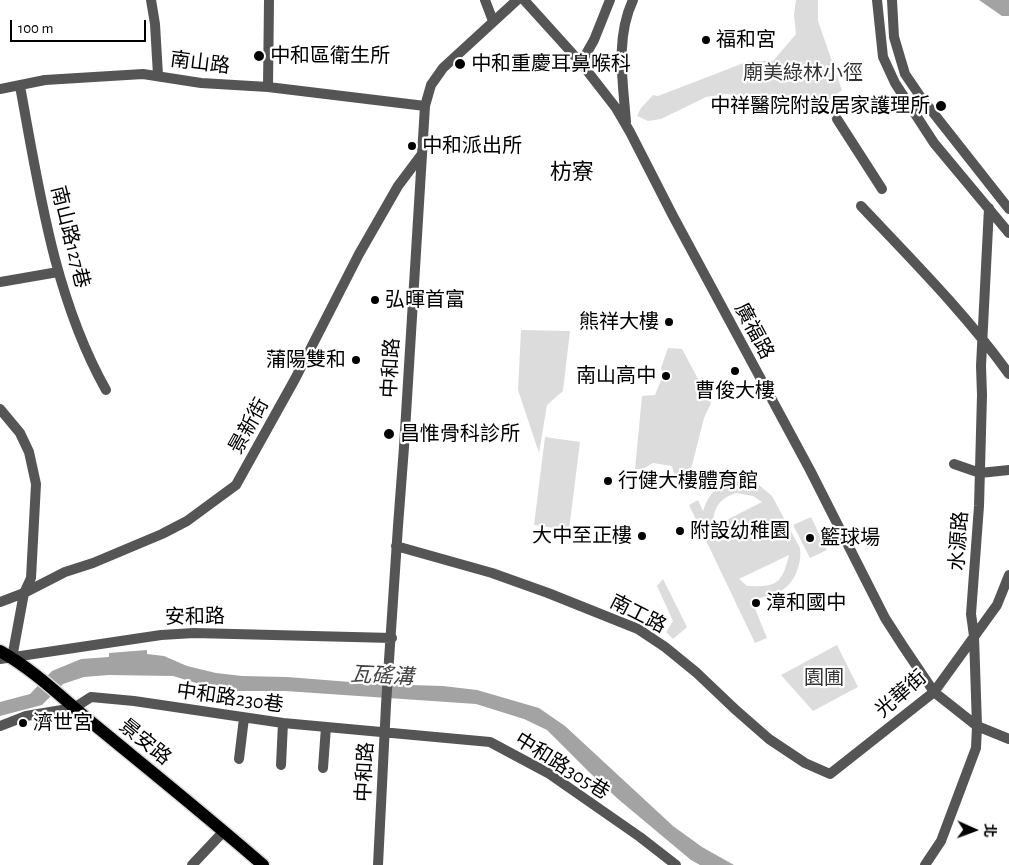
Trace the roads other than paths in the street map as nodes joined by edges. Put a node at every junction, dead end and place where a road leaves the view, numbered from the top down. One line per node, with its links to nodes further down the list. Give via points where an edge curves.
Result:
1 (151, 0): 12 (street)
2 (269, 0): 14 (street)
3 (485, 0): 10 (street)
4 (517, 0): 10 (street, 中和路)
5 (524, 0): 11 (street, 廣福路)
6 (610, 0): 11 (street)
7 (633, 0): 18 (street, via 624,29 621,62)
8 (877, 0): 22 (street, via 883,56 895,84 934,143)
9 (892, 0): 23 (street, via 894,37 905,74)
10 (493, 21): 16 (street, 中和路, via 443,68 431,85)
11 (581, 63): 18 (street, 廣福路)
12 (158, 75): 13 (street, 南山路, via 102,75 45,80); 14 (street, 南山路, via 201,83)
13 (20, 86): 15 (street, 南山路); 25 (street, 南山路127巷)
14 (268, 87): 16 (street, 南山路)
15 (0, 89)
16 (425, 106): 19 (street, 中和路)
17 (837, 119): 20 (street)
18 (626, 126): 42 (street, 廣福路, via 810,470 885,618)
19 (423, 153): 34 (street, 中和路); 36 (street, 景新街, via 398,186 359,254 236,485 187,521 162,534 65,572)
20 (882, 190)
21 (861, 206): 27 (street)
22 (988, 208): 24 (street); 27 (street, 水源路)
23 (1009, 209)
24 (1009, 233)
25 (58, 272): 26 (street); 29 (street, 南山路127巷, via 74,324)
26 (0, 282)
27 (984, 339): 28 (street); 33 (street, 水源路)
28 (1009, 374)
29 (106, 390)
30 (0, 409): 36 (street, via 23,439 36,484 31,578)
31 (954, 464): 33 (street)
32 (1009, 470): 33 (street)
33 (980, 473): 38 (street, 水源路, via 971,614)
34 (396, 546): 39 (street, 中和路); 54 (street, 南工路, via 492,573 638,629 697,673 769,739 805,763)
35 (1009, 575): 38 (street, 光華街, via 997,605)
36 (24, 593): 37 (street, 景新街); 41 (street)
37 (0, 602)
38 (974, 636): 42 (street, 光華街); 47 (street, 水源路)
39 (392, 638): 41 (street, 安和路, via 186,633); 49 (street, 中和路)
40 (0, 651): 41 (main road, 景安路)
41 (6, 658): 43 (main road, 景安路, via 36,674)
42 (934, 692): 47 (street, 廣福路); 54 (street, 光華街)
43 (74, 708): 44 (street, 中和路230巷, via 91,697); 46 (street, 中和路230巷, via 26,716); 55 (main road, 景安路)
44 (244, 718): 45 (street, 中和路230巷); 51 (street)
45 (283, 723): 48 (street, 中和路230巷); 52 (street)
46 (0, 726)
47 (977, 726): 50 (street, 廣福路); 62 (street, 水源路, via 976,748 941,841)
48 (326, 727): 49 (street, 中和路230巷); 53 (street)
49 (385, 733): 56 (street, 中和路); 61 (street, 中和路305巷, via 490,742 548,774)
50 (1009, 739)
51 (238, 759)
52 (281, 765)
53 (323, 768)
54 (830, 774)
55 (224, 831): 57 (street); 58 (main road, 景安路)
56 (379, 839): 59 (street); 60 (street, 中和路)
57 (192, 865)
58 (263, 865)
59 (374, 865)
60 (378, 865)
61 (676, 865)
62 (925, 865)

